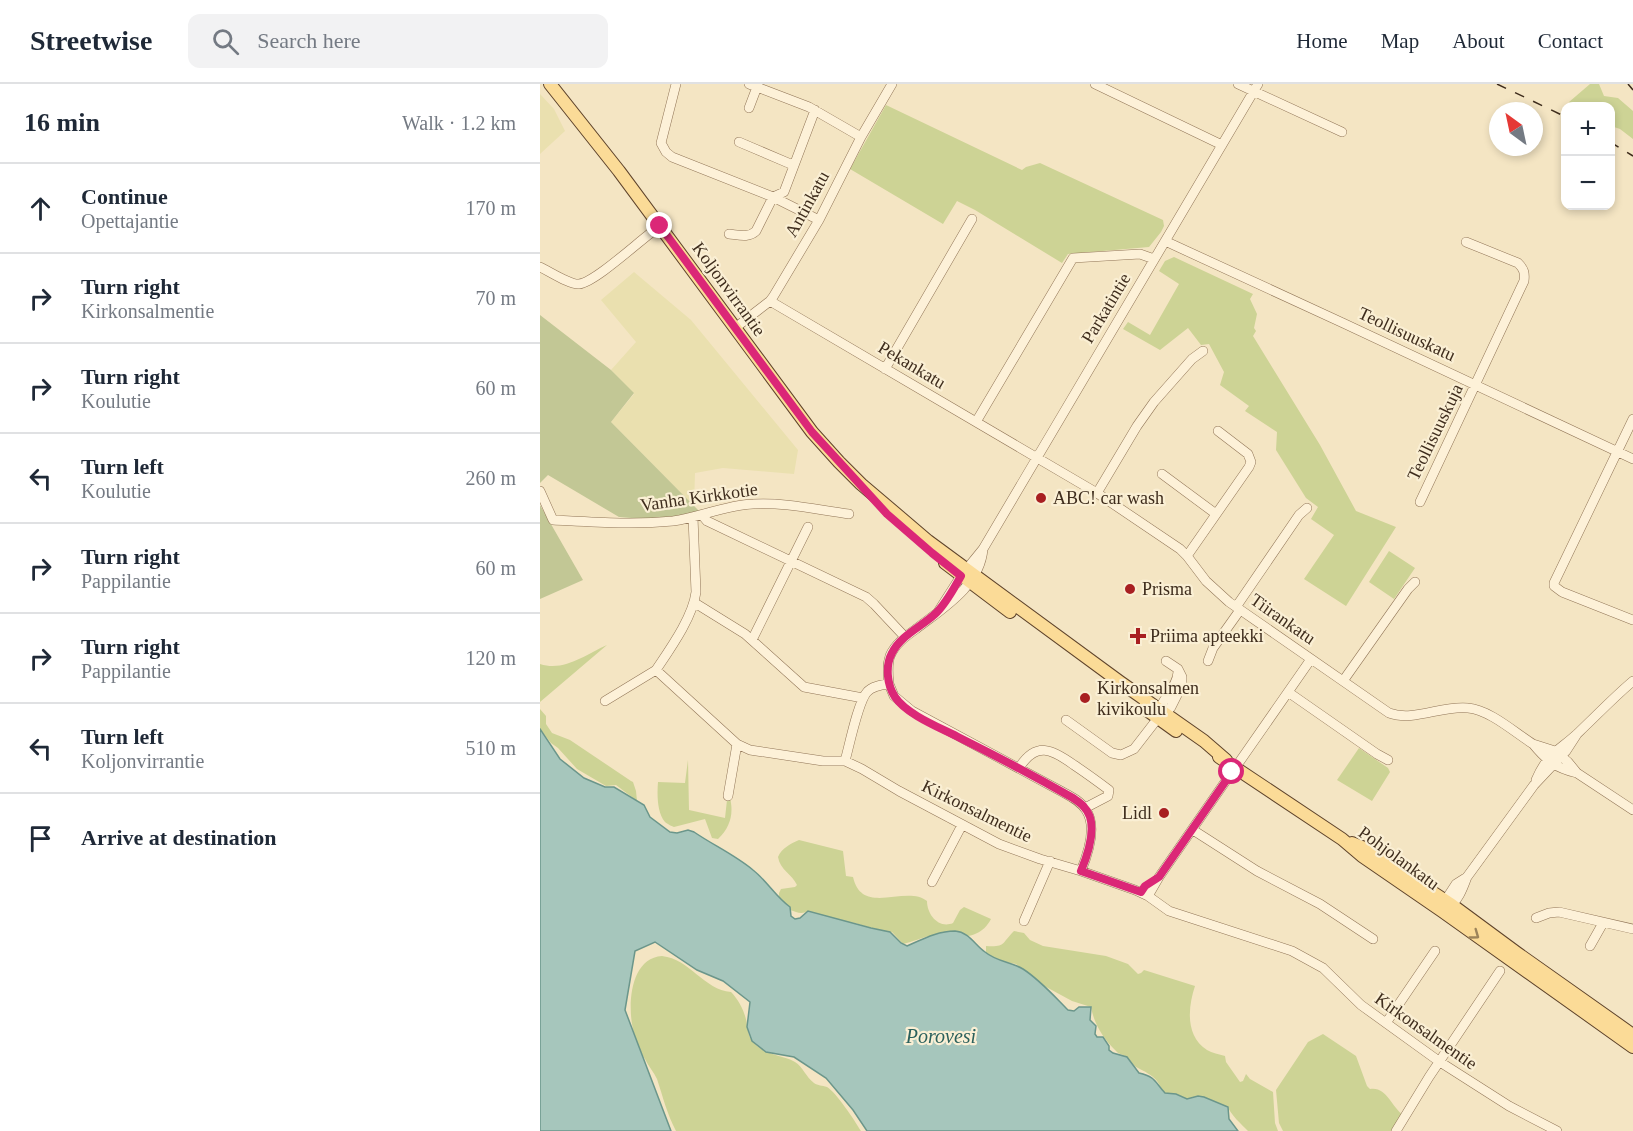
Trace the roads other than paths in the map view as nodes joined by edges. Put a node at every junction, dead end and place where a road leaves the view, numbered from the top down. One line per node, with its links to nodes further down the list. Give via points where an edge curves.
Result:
1 (550, 84): 18 (main road, Koljonvirrantie)
2 (676, 84): 15 (street, via 661,143 666,152)
3 (892, 84): 11 (street, Antinkatu)
4 (1095, 84): 13 (street)
5 (1238, 84): 7 (street)
6 (753, 86): 8 (street); 9 (street)
7 (1256, 87): 10 (street); 13 (street, Parkatintie)
8 (749, 108)
9 (815, 110): 11 (street); 14 (street)
10 (1342, 132)
11 (861, 138): 17 (street, Antinkatu)
12 (739, 142): 14 (street)
13 (1222, 145): 20 (street, Parkatintie)
14 (793, 165): 15 (street, via 784,192)
15 (773, 197): 17 (street); 19 (street, via 753,234)
16 (972, 219): 27 (street)
17 (819, 220): 24 (street, Antinkatu)
18 (660, 226): 23 (street, via 596,277 580,284); 25 (main road, Koljonvirrantie)
19 (729, 234)
20 (1165, 241): 22 (street, Parkatintie); 28 (street, Teollisuuskatu)
21 (1467, 242): 28 (street, Teollisuuskuja, via 1518,264 1525,273)
22 (1154, 259): 30 (street, via 1140,254 1073,258); 33 (street, Parkatintie)
23 (540, 267)
24 (770, 301): 25 (street, Antinkatu); 27 (street, Pekankatu)
25 (735, 328): 46 (main road, Koljonvirrantie, via 838,462 887,514 932,553)
26 (1203, 351): 37 (street, via 1154,402)
27 (885, 369): 30 (street, Pekankatu)
28 (1476, 385): 32 (street, Teollisuuskatu); 38 (street, Teollisuuskuja)
29 (1633, 418): 32 (street)
30 (976, 422): 33 (street, Pekankatu)
31 (1218, 431): 41 (street, via 1248,454 1251,462)
32 (1616, 452): 34 (street, Teollisuuskatu); 50 (street, via 1554,586)
33 (1036, 458): 37 (street, Tiirankatu); 46 (street, Parkatintie, via 983,549 982,561)
34 (1633, 459)
35 (1162, 474): 41 (street)
36 (540, 491): 42 (street, Vanha Kirkkotie, via 553,520 650,523)
37 (1097, 493): 44 (street, Tiirankatu)
38 (1420, 502)
39 (1307, 508): 49 (street)
40 (849, 514): 42 (street, Vanha Kirkkotie, via 756,504)
41 (1216, 514): 44 (street)
42 (697, 516): 45 (street); 48 (street)
43 (808, 527): 45 (street)
44 (1187, 556): 49 (street, Tiirankatu, via 1206,581)
45 (791, 561): 51 (street, via 866,597); 52 (street)
46 (967, 576): 51 (street, Parkatintie, via 938,612); 63 (main road, Koljonvirrantie)
47 (1415, 582): 57 (street)
48 (695, 603): 52 (street); 56 (street)
49 (1238, 608): 53 (street, Tiirankatu); 55 (street)
50 (1633, 620)
51 (905, 637): 59 (street, via 890,657)
52 (752, 640): 61 (street, via 804,687)
53 (1311, 659): 57 (street, Tiirankatu); 60 (street)
54 (1166, 661): 63 (street, via 1178,669 1182,685 1171,707)
55 (1208, 661)
56 (656, 670): 62 (street); 65 (street, Kirkonsalmentie)
57 (1343, 681): 66 (street, Tiirankatu, via 1394,715 1474,709 1489,714)
58 (1633, 681): 67 (street)
59 (889, 684): 61 (street, via 868,690); 73 (street, via 894,696 912,711)
60 (1288, 692): 68 (street); 69 (street)
61 (863, 699): 70 (street)
62 (605, 700)
63 (1161, 713): 64 (street, via 1134,749 1121,755 1112,753); 72 (main road, Koljonvirrantie)
64 (1066, 720)
65 (737, 744): 70 (street, Kirkonsalmentie, via 750,750); 75 (street)
66 (1533, 744): 67 (street, Tiirankatu); 71 (street, Tiirankatu)
67 (1558, 753): 71 (street); 74 (street)
68 (1240, 760)
69 (1388, 760)
70 (846, 761): 78 (street, Kirkonsalmentie)
71 (1550, 762): 74 (street); 85 (street, via 1462,889)
72 (1229, 766): 79 (street); 80 (main road, Koljonvirrantie)
73 (1019, 768): 76 (street); 76 (street, via 1035,752 1057,753 1108,790 1108,796)
74 (1577, 773): 77 (street)
75 (728, 796)
76 (1085, 808): 82 (street, via 1091,827)
77 (1633, 810)
78 (962, 825): 81 (street, Kirkonsalmentie, via 1011,849); 83 (street)
79 (1193, 830): 84 (street); 90 (street)
80 (1342, 839): 85 (main road, Pohjolankatu, via 1362,856)
81 (1050, 861): 82 (street, Kirkonsalmentie); 87 (street)
82 (1081, 871): 84 (street, Kirkonsalmentie)
83 (932, 882)
84 (1144, 894): 94 (street, Kirkonsalmentie, via 1169,911 1276,945 1313,962)
85 (1446, 905): 95 (main road, Pohjolankatu); 96 (main road, Pohjolankatu, one-way to 96)
86 (1536, 918): 88 (street, via 1559,912)
87 (1024, 921)
88 (1603, 923): 89 (street); 91 (street)
89 (1633, 929)
90 (1373, 939)
91 (1590, 946)
92 (1435, 951): 94 (street)
93 (1500, 971): 97 (street)
94 (1386, 1023): 97 (street, Kirkonsalmentie)
95 (1633, 1035)
96 (1633, 1047)
97 (1440, 1062): 98 (street); 99 (street, Kirkonsalmentie)
98 (1396, 1131)
99 (1557, 1131)

